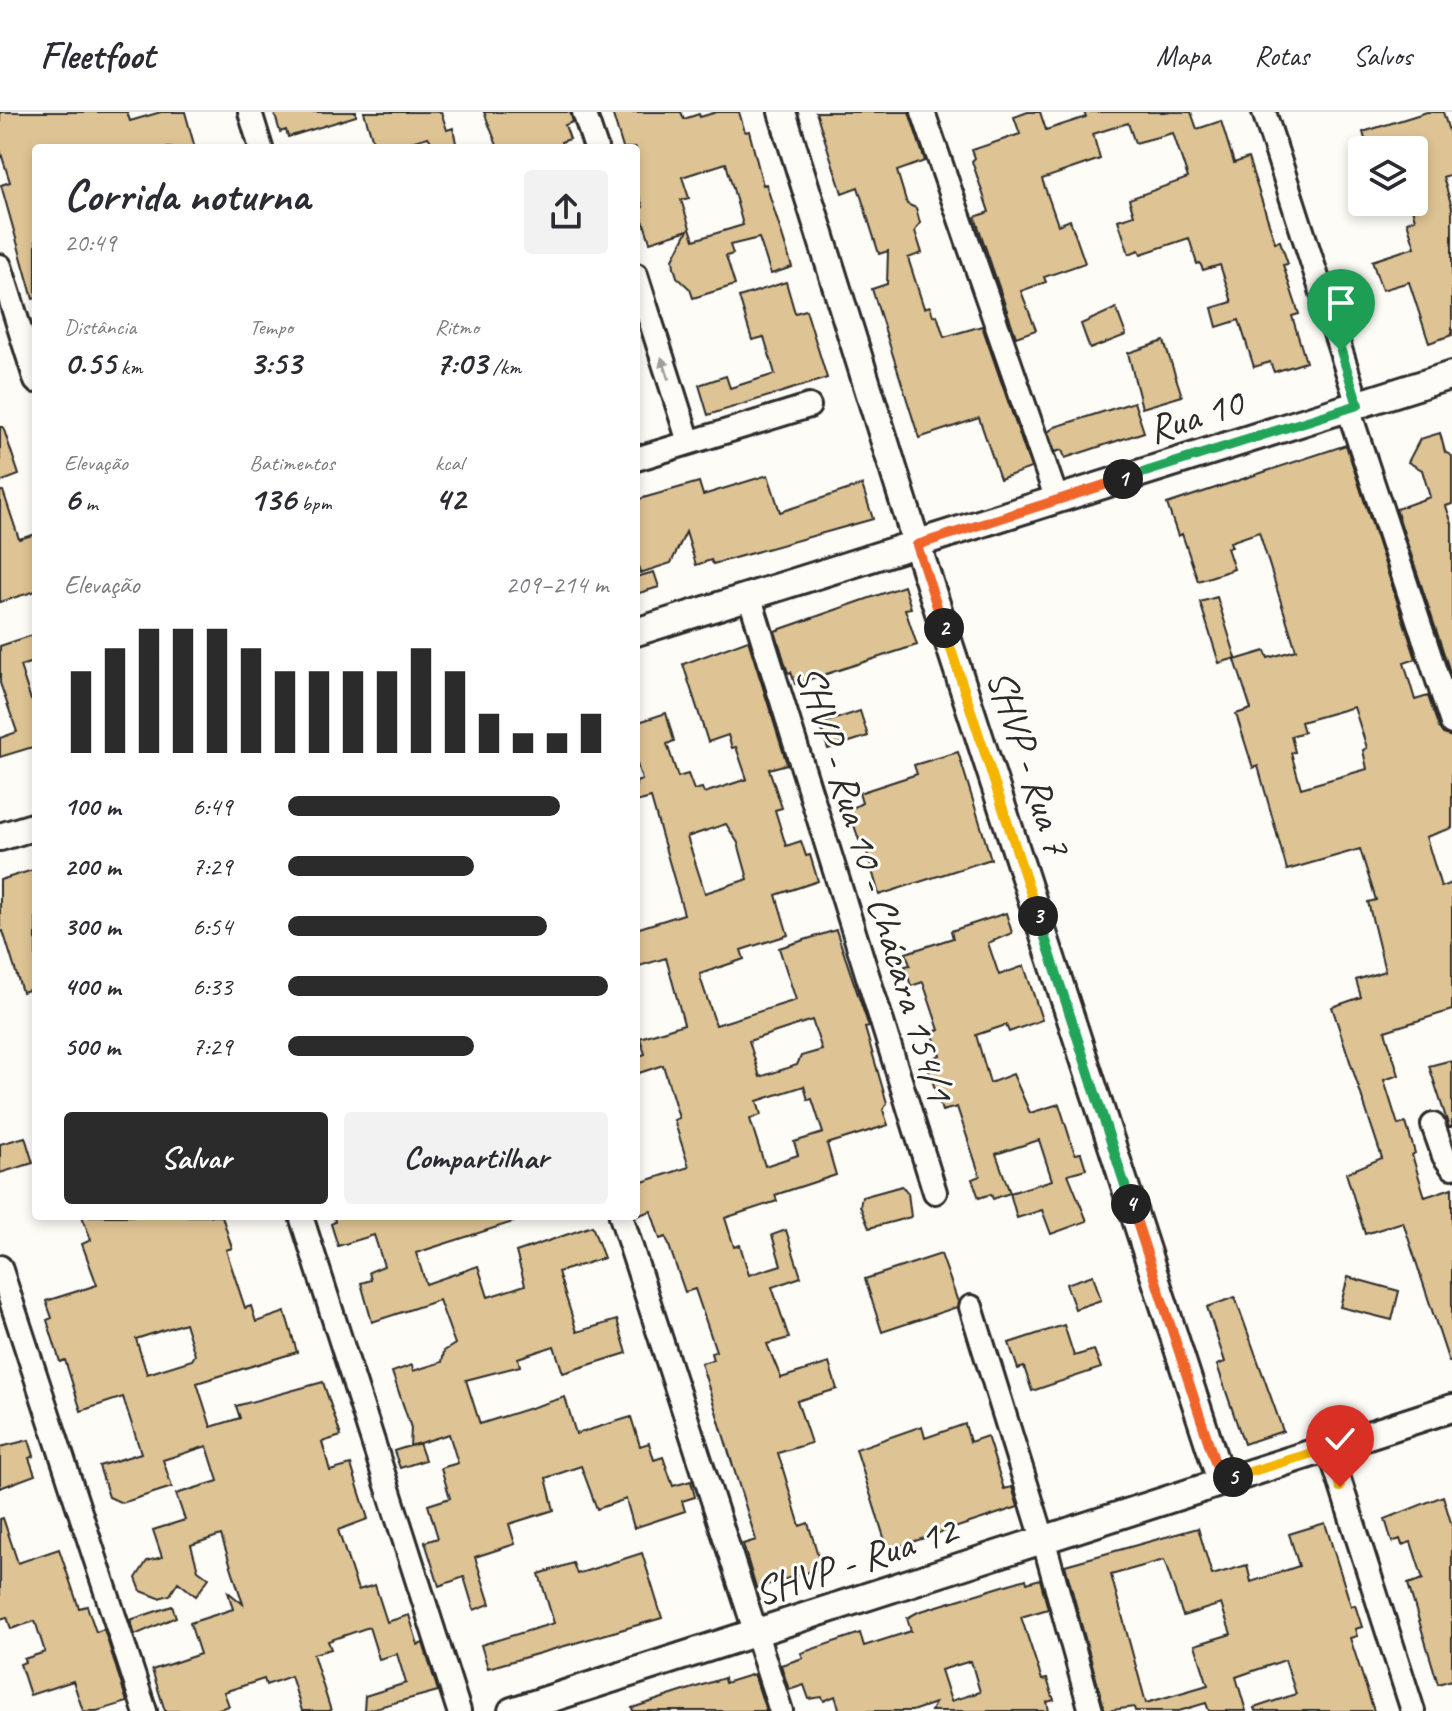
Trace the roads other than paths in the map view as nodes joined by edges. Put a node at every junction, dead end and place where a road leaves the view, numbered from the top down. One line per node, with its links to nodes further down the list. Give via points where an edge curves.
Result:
1 (250, 112): 6 (street)
2 (584, 112): 7 (street)
3 (782, 112): 17 (street, SHVP - Rua 7)
4 (923, 112): 16 (street)
5 (1264, 112): 13 (street)
6 (260, 144)
7 (595, 144)
8 (0, 266): 10 (street)
9 (640, 288): 14 (street, one-way to 9)
10 (32, 368)
11 (1452, 375): 13 (street, Rua 10)
12 (809, 406): 14 (street)
13 (1353, 406): 16 (street, Rua 10); 20 (street)
14 (689, 442): 15 (street)
15 (640, 458)
16 (1057, 500): 17 (street, Rua 10)
17 (917, 545): 18 (street, Rua 10); 32 (street, SHVP - Rua 7)
18 (749, 595): 19 (street, Rua 10); 25 (street, SHVP - Rua 10 - Chácara 154/1)
19 (640, 631)
20 (1452, 723)
21 (32, 827): 22 (street)
22 (0, 837)
23 (1433, 1125): 24 (street)
24 (1452, 1167)
25 (935, 1192)
26 (302, 1220): 36 (street)
27 (622, 1220): 34 (street)
28 (0, 1267): 35 (street)
29 (971, 1307): 33 (street)
30 (1452, 1408): 31 (street, SHVP - Rua 12)
31 (1329, 1448): 32 (street, SHVP - Rua 12); 40 (street)
32 (1221, 1481): 33 (street, SHVP - Rua 12)
33 (1044, 1542): 34 (street, SHVP - Rua 12); 39 (street)
34 (757, 1633): 37 (street, SHVP - Rua 12); 38 (street)
35 (145, 1711)
36 (459, 1711)
37 (512, 1711)
38 (781, 1711)
39 (1091, 1711)
40 (1413, 1711)

